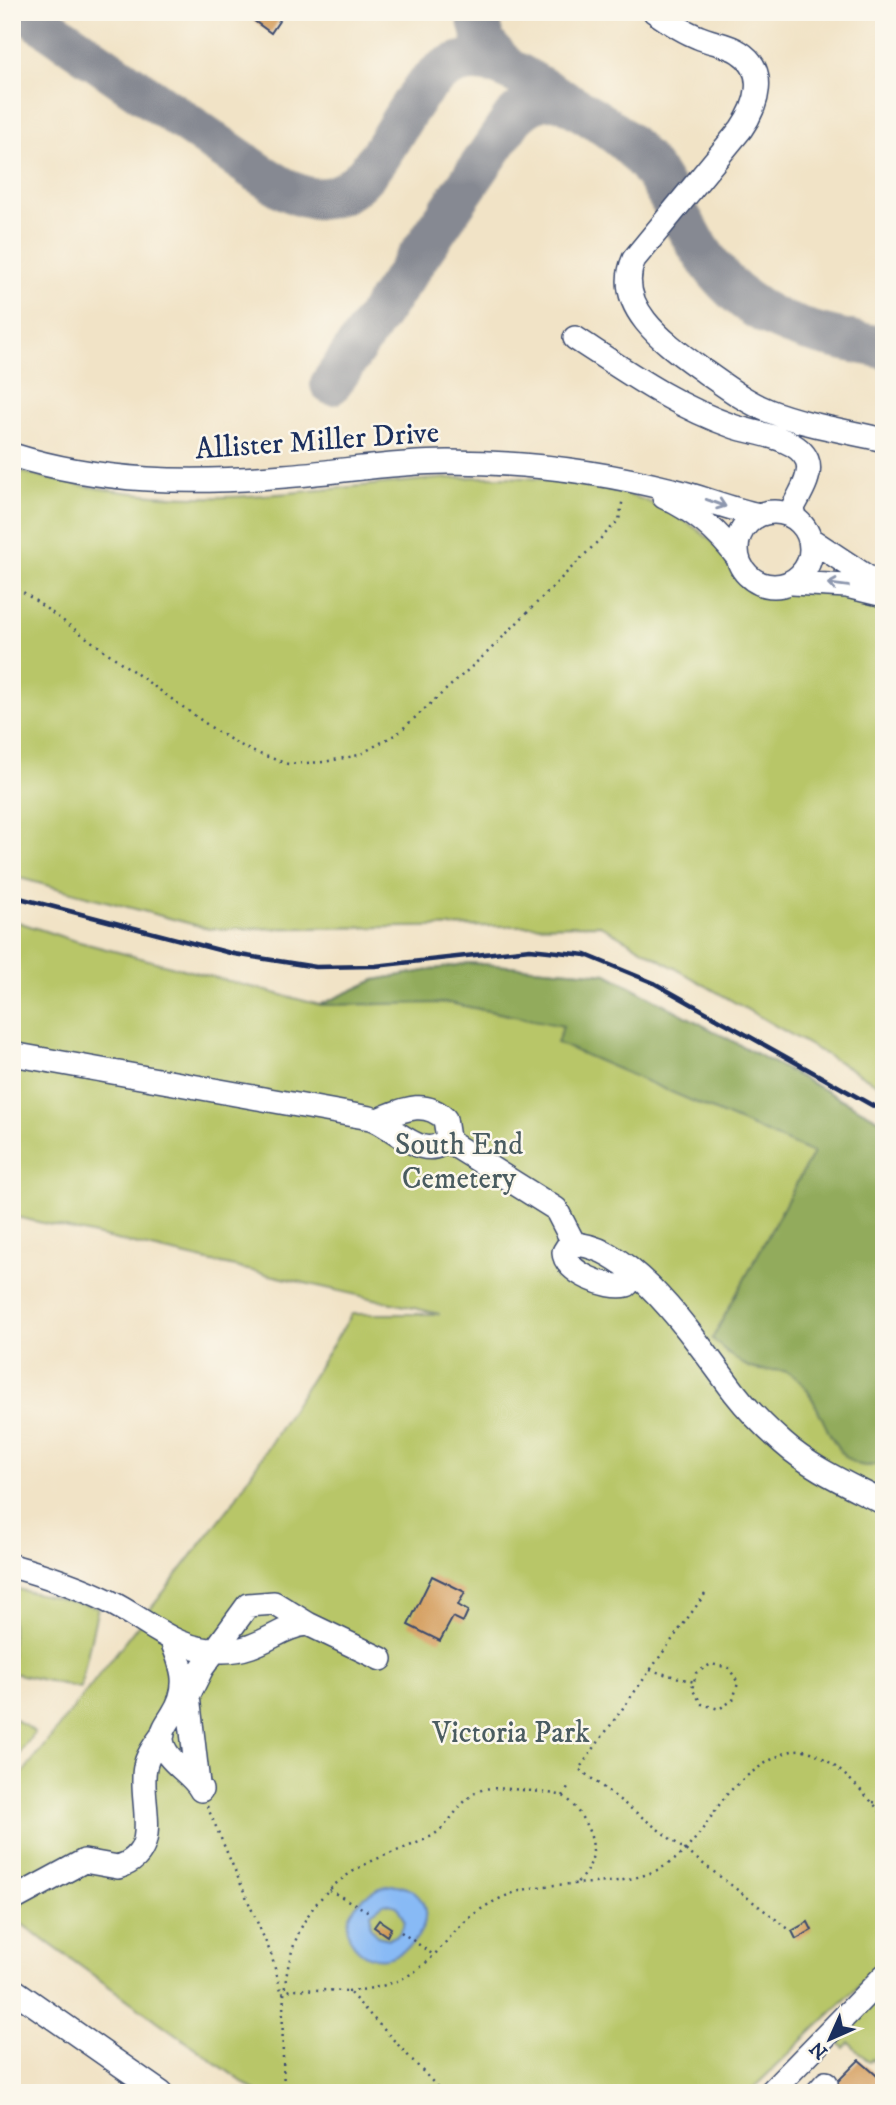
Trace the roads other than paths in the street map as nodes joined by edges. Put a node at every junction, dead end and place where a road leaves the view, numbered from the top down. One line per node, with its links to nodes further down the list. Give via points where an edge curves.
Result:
1 (655, 12): 3 (street, via 688,33 738,51 755,71 758,90 741,129 634,259 628,278 638,309 648,325 680,354 752,403 789,418)
2 (575, 338): 7 (street, via 672,402 801,451 808,472)
3 (884, 440)
4 (12, 455): 5 (street, Allister Miller Drive, via 135,480 203,481 446,462 538,465)
5 (626, 480): 6 (street, Allister Miller Drive, one-way to 6); 9 (street, Allister Miller Drive, via 699,516)
6 (759, 515): 7 (street); 9 (street, via 740,533)
7 (789, 515): 8 (street, via 803,524)
8 (810, 539): 10 (street, via 810,559); 11 (street)
9 (738, 558): 10 (street, via 749,577 759,583)
10 (792, 583): 12 (street, one-way to 10, via 848,586)
11 (884, 588)
12 (884, 595)
13 (12, 1054): 14 (street)
14 (377, 1120): 15 (street, via 419,1146 437,1146); 15 (street, via 412,1108 434,1110 448,1123)
15 (446, 1140): 16 (street, via 556,1209 572,1244 563,1256 567,1264 622,1286 635,1275 676,1314 737,1395 785,1445)
16 (884, 1503)
17 (12, 1566): 19 (street, via 106,1600)
18 (308, 1624): 20 (street, via 296,1625 251,1648); 20 (street, via 283,1606 258,1602 248,1605); 21 (street)
19 (172, 1641): 20 (street); 22 (street, via 185,1677 180,1702)
20 (216, 1651): 22 (street, via 188,1696 200,1788 169,1755)
21 (381, 1659)
22 (163, 1734): 23 (street, via 144,1769 147,1836 137,1856 118,1867 84,1861)
23 (12, 1900)
24 (884, 1976): 27 (street)
25 (12, 1989): 26 (street)
26 (161, 2093)
27 (770, 2093)

